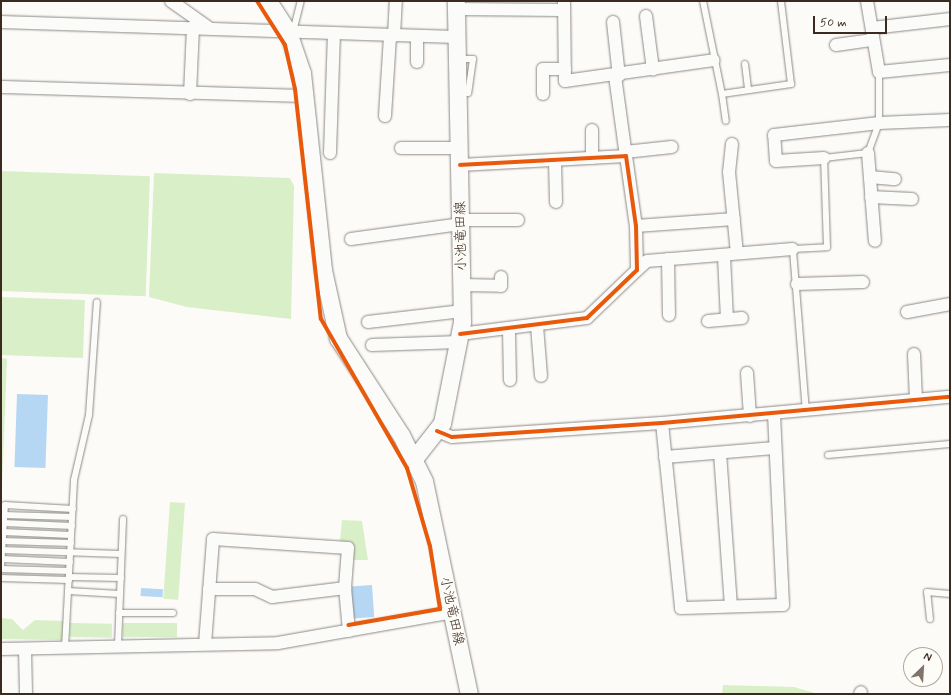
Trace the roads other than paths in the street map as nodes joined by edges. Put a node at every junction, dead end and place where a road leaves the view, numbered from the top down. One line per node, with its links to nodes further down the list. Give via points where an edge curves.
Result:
1 (171, 1): 8 (street)
2 (268, 1): 17 (main road, 小池竜田線)
3 (301, 1): 17 (lane)
4 (396, 1): 20 (street)
5 (703, 1): 24 (lane)
6 (781, 1): 33 (lane, via 791,84)
7 (867, 1): 19 (street)
8 (186, 5): 16 (street)
9 (456, 5): 10 (street); 22 (main road, 小池竜田線)
10 (563, 5): 28 (street)
11 (646, 16): 29 (street)
12 (950, 19): 19 (street)
13 (1, 22): 15 (street)
14 (613, 22): 31 (street)
15 (193, 27): 16 (street); 34 (street)
16 (209, 28): 17 (street)
17 (290, 32): 18 (street); 37 (main road, 小池竜田線)
18 (334, 34): 20 (street); 46 (street)
19 (872, 34): 23 (street); 30 (street)
20 (392, 36): 21 (street); 38 (street)
21 (417, 37): 22 (street); 25 (street)
22 (456, 37): 49 (main road, 小池竜田線)
23 (836, 45)
24 (714, 60): 29 (street); 36 (lane)
25 (417, 62)
26 (745, 64): 33 (lane)
27 (950, 65): 30 (street)
28 (565, 69): 31 (street, via 565,81); 35 (street, via 543,69)
29 (653, 70): 31 (street)
30 (879, 72): 41 (lane)
31 (617, 76): 48 (street)
32 (1, 87): 34 (street)
33 (748, 90): 36 (lane)
34 (190, 94): 37 (street)
35 (543, 94)
36 (722, 94): 40 (lane)
37 (305, 96): 102 (main road, 小池竜田線, via 323,270 338,338 401,435)
38 (385, 116)
39 (950, 120): 41 (street)
40 (726, 121)
41 (880, 123): 47 (lane); 51 (street, via 774,135 776,161)
42 (592, 130): 50 (street)
43 (732, 144): 58 (street, via 730,172)
44 (672, 147): 48 (street)
45 (400, 148): 49 (street)
46 (330, 153)
47 (868, 153): 51 (lane); 53 (street)
48 (626, 154): 50 (street); 61 (street)
49 (459, 156): 52 (street); 60 (main road, 小池竜田線)
50 (592, 158): 52 (street)
51 (824, 158): 64 (lane, via 827,247)
52 (555, 161): 57 (street)
53 (870, 178): 54 (street); 55 (street)
54 (895, 179)
55 (871, 197): 56 (street); 63 (street)
56 (912, 199)
57 (556, 202)
58 (734, 219): 61 (street); 65 (street)
59 (518, 220): 60 (street)
60 (460, 222): 62 (street); 72 (main road, 小池竜田線)
61 (636, 226): 68 (street)
62 (351, 239)
63 (875, 241)
64 (793, 249): 65 (street); 71 (lane)
65 (737, 253): 66 (street)
66 (724, 256): 67 (street); 79 (street)
67 (668, 259): 68 (street, via 647,261); 77 (street)
68 (637, 270): 82 (street, via 587,318)
69 (502, 277): 72 (street, via 501,286)
70 (863, 282): 71 (street)
71 (797, 284): 92 (lane)
72 (462, 285): 75 (main road, 小池竜田線)
73 (97, 302): 103 (lane, via 89,415 74,480)
74 (950, 304): 76 (street)
75 (462, 311): 81 (street); 84 (main road, 小池竜田線)
76 (907, 312)
77 (669, 316)
78 (742, 318): 79 (street)
79 (727, 319): 80 (street)
80 (708, 321)
81 (368, 322)
82 (537, 326): 83 (street); 88 (street)
83 (509, 330): 84 (street); 89 (street)
84 (460, 338): 85 (street); 96 (main road, 小池竜田線, via 444,416)
85 (372, 345)
86 (914, 354): 91 (street)
87 (747, 373): 94 (street)
88 (541, 376)
89 (510, 380)
90 (950, 397): 91 (street)
91 (916, 400): 92 (street)
92 (806, 412): 93 (street)
93 (774, 414): 94 (street); 98 (street)
94 (750, 416): 95 (street)
95 (662, 423): 96 (street, via 452,437); 101 (street)
96 (437, 431): 102 (main road, 小池竜田線)
97 (950, 444): 100 (lane)
98 (775, 448): 99 (street); 127 (street, via 783,605)
99 (720, 453): 101 (street); 127 (street)
100 (828, 455)
101 (665, 457): 127 (street, via 681,608)
102 (413, 460): 128 (main road, 小池竜田線, via 424,481)
103 (73, 509): 104 (lane, via 5,505); 105 (lane)
104 (4, 515): 105 (lane); 107 (lane)
105 (72, 517): 108 (lane)
106 (123, 518): 115 (lane)
107 (4, 523): 108 (lane); 109 (lane)
108 (72, 526): 110 (lane)
109 (3, 532): 110 (lane); 111 (lane)
110 (71, 535): 112 (lane)
111 (3, 541): 112 (lane); 113 (lane)
112 (71, 544): 114 (lane)
113 (2, 550): 114 (lane); 116 (lane)
114 (70, 552): 115 (lane); 117 (lane)
115 (121, 554): 121 (lane)
116 (2, 559): 117 (lane); 118 (lane)
117 (70, 562): 119 (lane)
118 (1, 568): 119 (lane)
119 (69, 576): 120 (lane); 121 (lane); 124 (lane)
120 (1, 578)
121 (121, 578): 125 (lane)
122 (344, 588): 123 (street, via 272,597 255,589); 123 (street, via 348,548 213,539); 132 (street)
123 (209, 589): 133 (street)
124 (68, 591): 125 (lane); 135 (lane)
125 (120, 594): 129 (lane)
126 (950, 594): 131 (lane, via 927,592)
127 (731, 606)
128 (453, 612): 132 (street); 139 (main road, 小池竜田線)
129 (119, 613): 130 (lane); 134 (lane)
130 (173, 613)
131 (930, 619)
132 (349, 631): 133 (street, via 278,643)
133 (205, 644): 134 (street)
134 (118, 646): 135 (street)
135 (65, 647): 137 (street)
136 (1, 649): 137 (street)
137 (25, 649): 138 (street)
138 (26, 694)
139 (469, 694)

